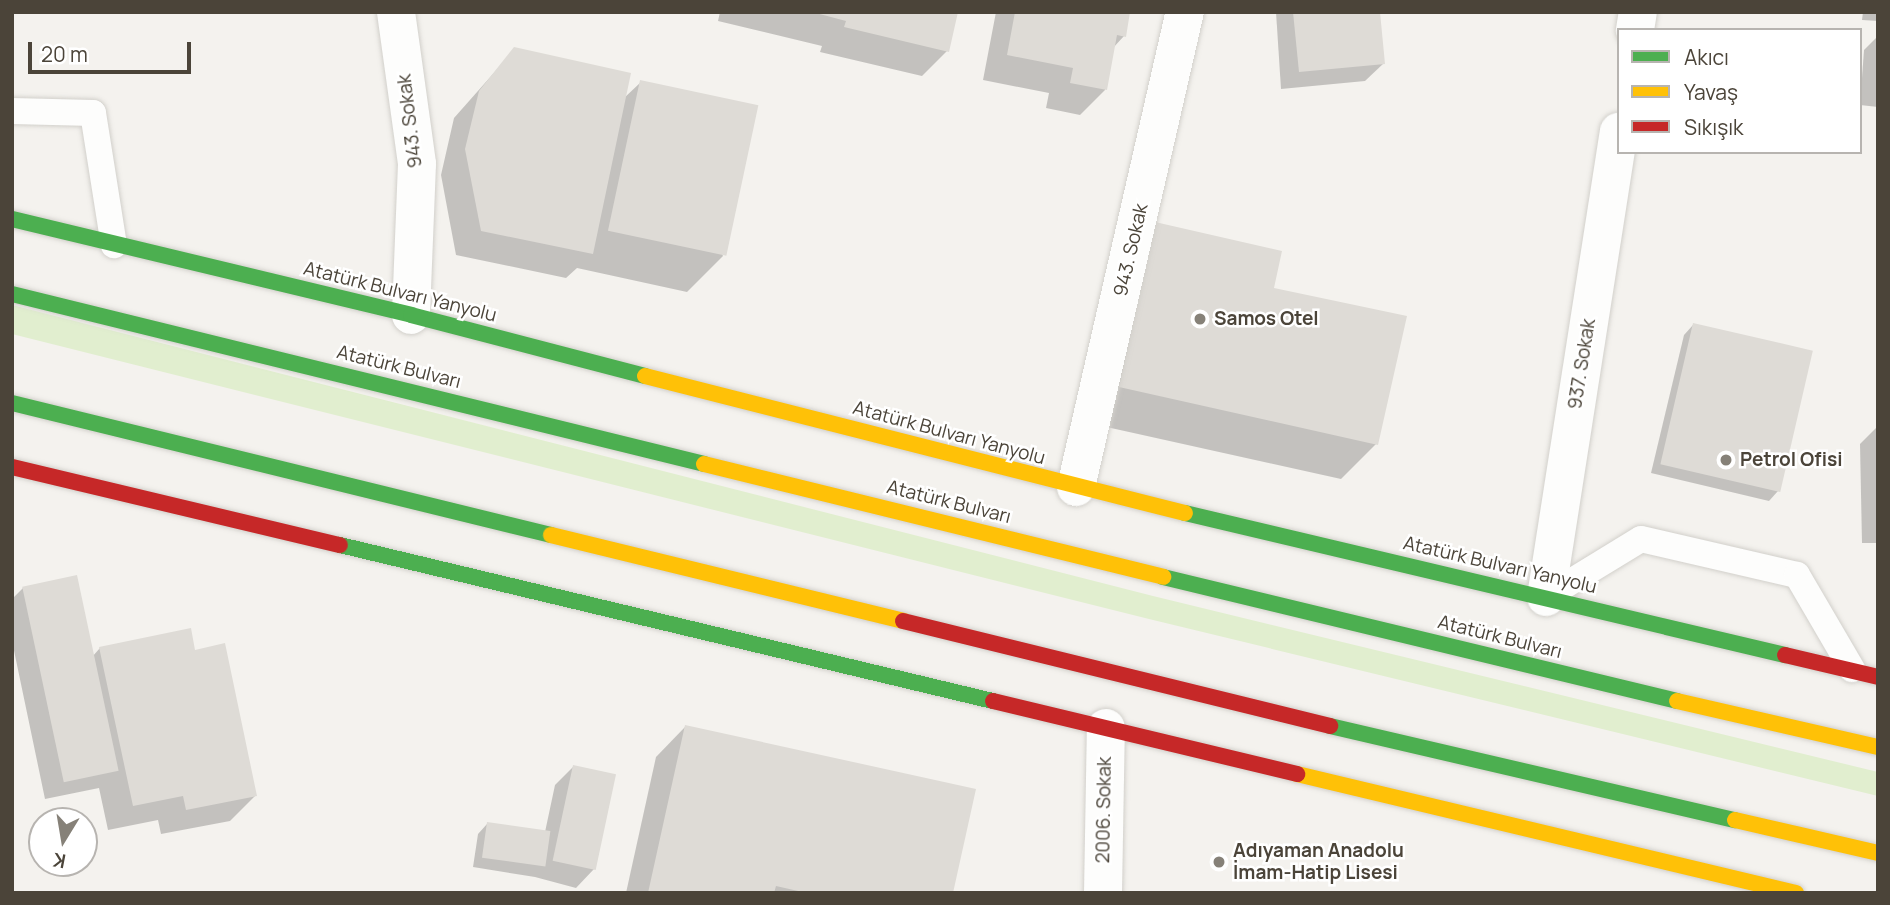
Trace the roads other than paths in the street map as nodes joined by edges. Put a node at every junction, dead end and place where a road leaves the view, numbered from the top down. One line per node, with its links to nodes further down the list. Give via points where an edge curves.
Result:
1 (396, 12): 8 (street, 943. Sokak, via 417,164)
2 (1185, 12): 11 (street, 943. Sokak)
3 (12, 111): 6 (lane, via 93,113)
4 (1617, 145): 12 (street, 937. Sokak)
5 (12, 219): 6 (main road, Atatürk Bulvarı Yanyolu)
6 (114, 245): 8 (main road, Atatürk Bulvarı Yanyolu)
7 (12, 294): 16 (main road, Atatürk Bulvarı, via 1514,663)
8 (411, 315): 11 (main road, Atatürk Bulvarı Yanyolu)
9 (12, 403): 17 (main road, via 1491,765)
10 (12, 467): 15 (main road)
11 (1076, 487): 12 (main road, Atatürk Bulvarı Yanyolu)
12 (1546, 597): 13 (main road, Atatürk Bulvarı Yanyolu); 13 (lane, via 1641,539 1797,575)
13 (1852, 669): 14 (main road, Atatürk Bulvarı Yanyolu)
14 (1878, 677)
15 (1106, 728): 18 (street, 2006. Sokak); 19 (main road)
16 (1878, 747)
17 (1878, 853)
18 (1103, 893)
19 (1796, 893)

